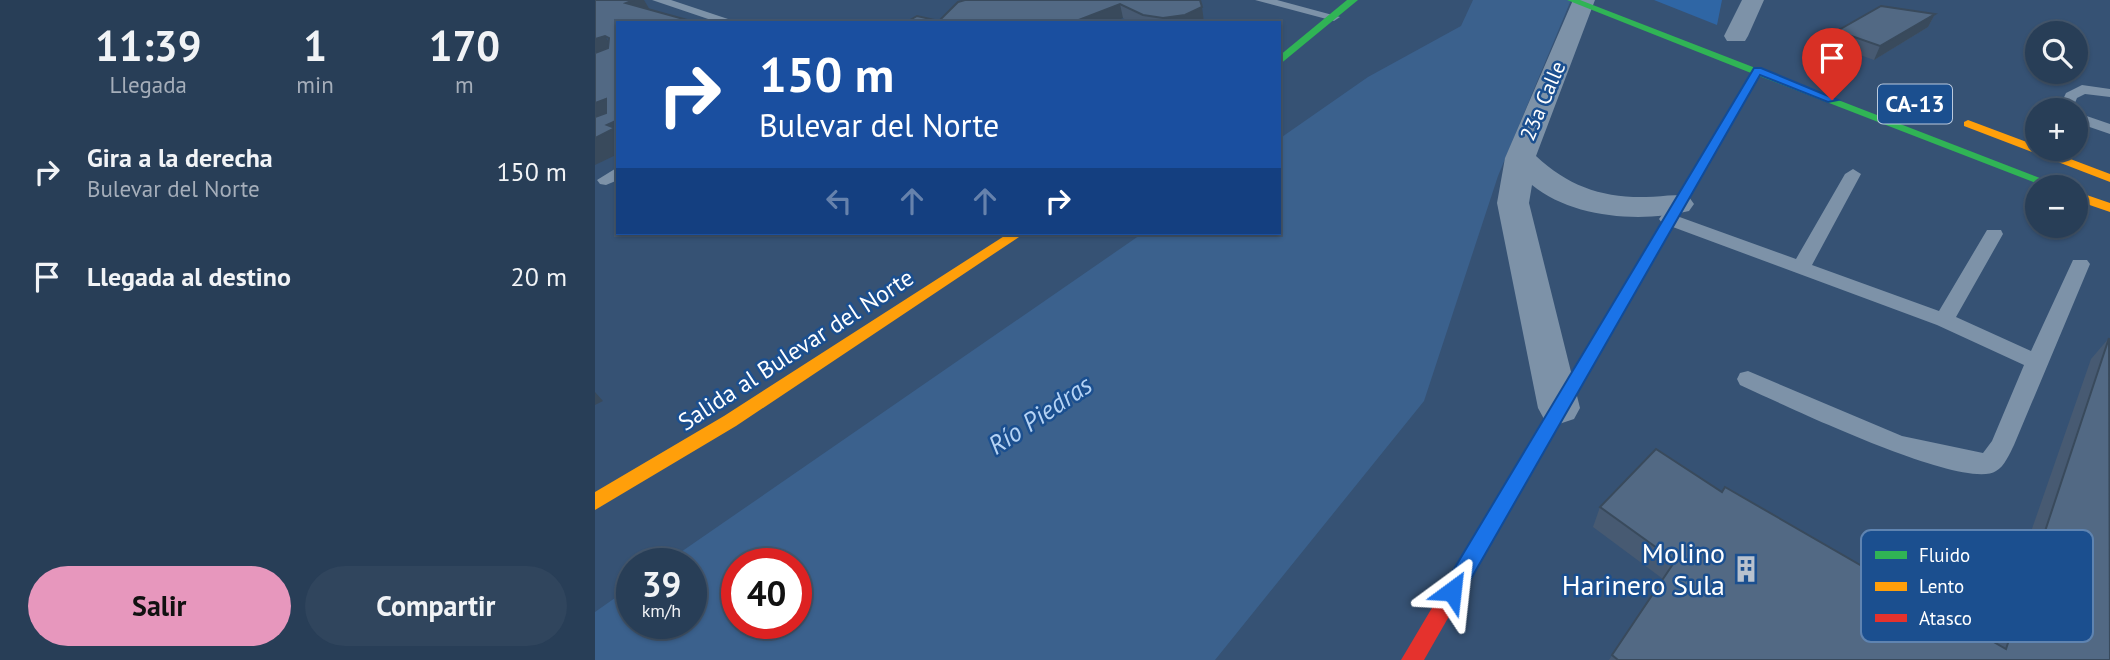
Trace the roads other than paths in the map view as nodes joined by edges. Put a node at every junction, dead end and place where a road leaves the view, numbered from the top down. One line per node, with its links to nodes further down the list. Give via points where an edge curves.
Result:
1 (657, 0): 8 (lane)
2 (1261, 0): 7 (lane)
3 (1353, 0): 7 (main road)
4 (1572, 0): 11 (main road, CA-13)
5 (1584, 0): 18 (street, 23a Calle)
6 (1753, 0): 9 (street)
7 (1334, 17): 10 (main road)
8 (714, 20)
9 (1735, 36)
10 (1281, 60)
11 (1757, 71): 21 (main road, CA-13); 25 (main road)
12 (2110, 93): 13 (lane, via 2082,89)
13 (2070, 98)
14 (1953, 118): 17 (main road, CA-13)
15 (2088, 121): 16 (lane)
16 (2110, 129)
17 (2025, 144)
18 (1520, 158): 25 (street, 23a Calle, via 1556,189 1614,207); 33 (street, via 1513,203)
19 (2069, 161): 22 (main road, CA-13)
20 (1853, 174): 29 (lane)
21 (2026, 175)
22 (2110, 178)
23 (2088, 200): 24 (main road)
24 (2110, 208)
25 (1673, 212): 29 (lane); 33 (main road)
26 (1994, 234): 30 (lane)
27 (1016, 235): 34 (main road, Salida al Bulevar del Norte, via 730,421)
28 (2080, 264): 31 (lane)
29 (1800, 268): 30 (lane)
30 (1944, 320): 31 (lane)
31 (2036, 362): 32 (lane, via 2002,446 1989,464 1955,462 1893,441)
32 (1748, 379)
33 (1559, 408): 35 (main road)
34 (595, 502)
35 (1412, 660)

